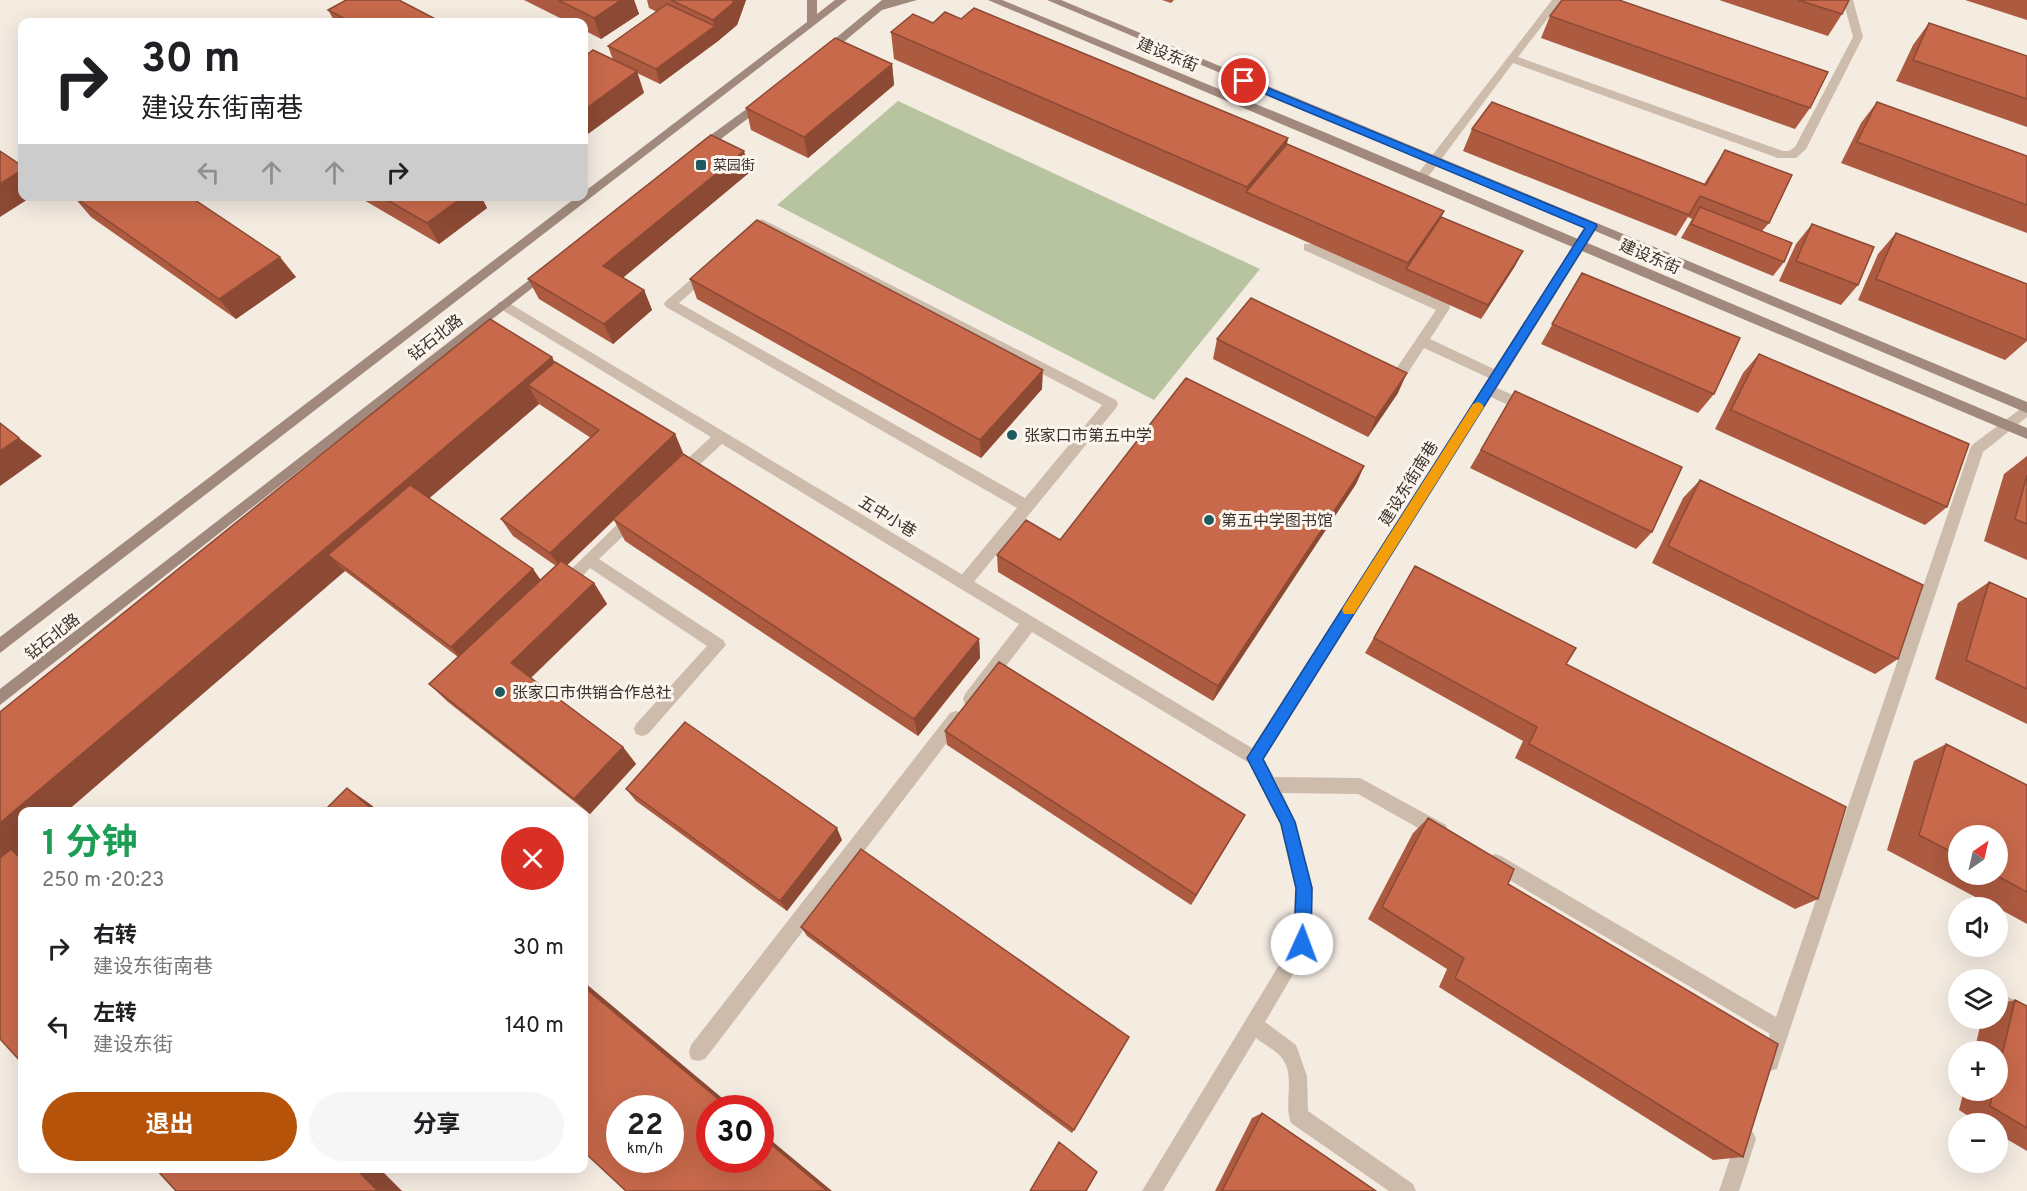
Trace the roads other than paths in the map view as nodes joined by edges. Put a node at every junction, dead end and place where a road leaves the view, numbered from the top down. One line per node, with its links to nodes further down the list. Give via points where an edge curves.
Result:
1 (812, 0): 9 (main road)
2 (842, 0): 9 (main road, 钻石北路)
3 (912, 0): 8 (main road)
4 (993, 0): 15 (main road, 建设东街)
5 (1052, 0): 14 (main road, 建设东街)
6 (1557, 0): 10 (street)
7 (1848, 0): 10 (street, via 1858,37 1800,149 1792,155 1782,155)
8 (884, 4): 11 (main road)
9 (812, 23): 16 (main road, 钻石北路)
10 (1511, 58): 14 (street)
11 (817, 59)
12 (770, 95): 13 (main road)
13 (686, 160)
14 (1434, 161): 15 (street); 18 (main road, 建设东街)
15 (1421, 177): 19 (main road, 建设东街)
16 (588, 195)
17 (580, 201): 41 (main road, 钻石北路)
18 (1592, 226): 19 (street, 建设东街南巷); 29 (main road, 建设东街)
19 (1580, 244): 26 (street, 建设东街南巷); 31 (main road, 建设东街)
20 (737, 245): 36 (street, via 762,223 1111,404)
21 (1308, 247): 25 (street, via 1444,308)
22 (721, 260): 36 (street, via 670,304)
23 (558, 261): 24 (main road, 钻石北路)
24 (503, 304): 33 (street, 五中小巷); 42 (main road, 钻石北路)
25 (1422, 341): 26 (street); 27 (street, via 1393,384)
26 (1497, 376): 28 (street, 建设东街南巷)
27 (1383, 380)
28 (1489, 390): 30 (street); 44 (street, 建设东街南巷)
29 (2027, 408): 31 (street)
30 (1538, 412)
31 (2006, 424): 32 (main road, 建设东街); 51 (street, via 1977,449)
32 (2027, 434)
33 (720, 436): 34 (street); 39 (street, 五中小巷)
34 (671, 482)
35 (647, 506): 37 (street)
36 (1027, 506): 39 (street)
37 (589, 560): 38 (street); 43 (street, via 718,645)
38 (566, 581)
39 (964, 583): 40 (street, 五中小巷)
40 (1030, 622): 44 (street, 五中小巷); 52 (street)
41 (0, 646)
42 (0, 698)
43 (642, 729)
44 (1255, 758): 45 (street)
45 (1269, 785): 46 (street, via 1360,786); 50 (street, via 1288,822 1304,888 1302,944)
46 (1452, 837)
47 (1483, 855): 51 (street)
48 (2008, 1007): 49 (street)
49 (2027, 1017)
50 (1254, 1024): 55 (street); 56 (street, via 1289,1052 1298,1076 1298,1116)
51 (1780, 1029): 53 (street)
52 (698, 1052)
53 (1763, 1083)
54 (1750, 1126): 57 (street)
55 (1152, 1191)
56 (1406, 1191)
57 (1729, 1191)

